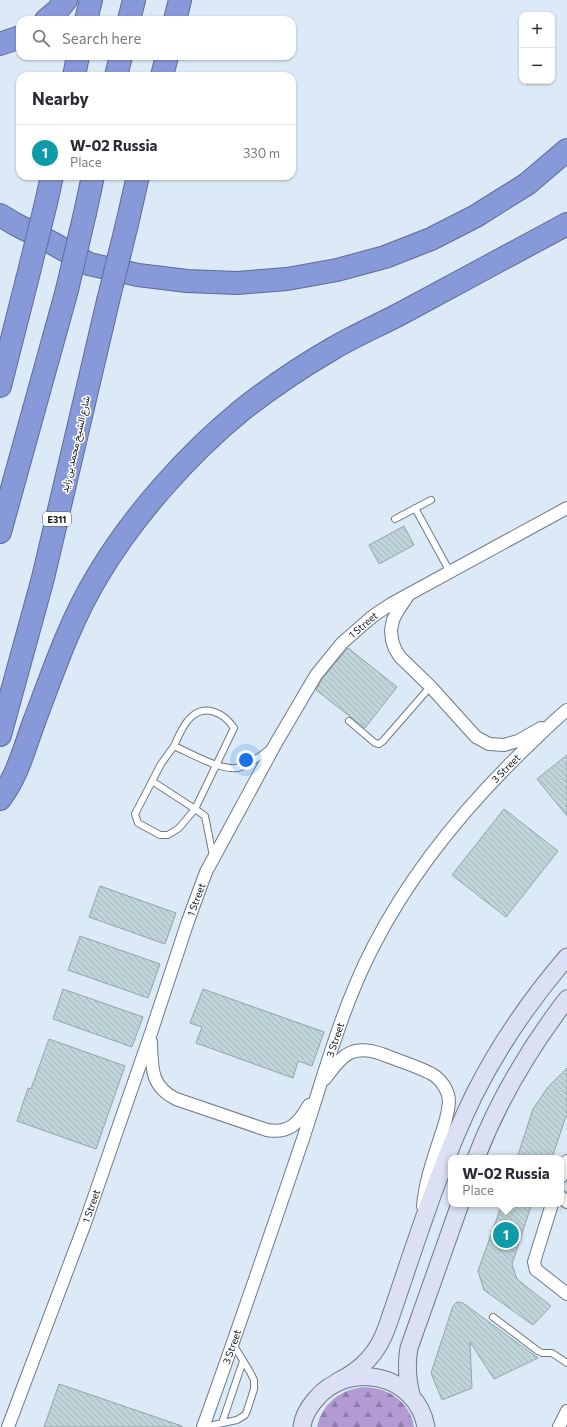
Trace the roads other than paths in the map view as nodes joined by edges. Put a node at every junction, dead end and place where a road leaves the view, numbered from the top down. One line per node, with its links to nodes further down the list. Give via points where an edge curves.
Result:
1 (66, 0): 5 (highway)
2 (91, 0): 6 (highway)
3 (134, 0): 7 (highway)
4 (180, 0): 8 (highway)
5 (51, 16)
6 (87, 16)
7 (130, 16)
8 (176, 16)
9 (16, 38): 10 (highway)
10 (0, 44)
11 (77, 60): 14 (highway)
12 (120, 60): 15 (highway)
13 (166, 60): 16 (highway)
14 (75, 72)
15 (117, 72)
16 (163, 72)
17 (567, 150): 21 (highway, via 527,184 476,216 431,239 371,261 287,279 237,283 187,281 130,274 89,264)
18 (51, 180): 23 (highway, bridge)
19 (92, 180): 28 (highway, bridge, via 67,290)
20 (137, 180): 34 (highway, شارع الشيخ محمد بن زايد / E311, bridge, via 43,578)
21 (0, 215)
22 (567, 224): 39 (highway, via 320,356 241,411 193,455 130,528 84,599 61,651 18,768)
23 (0, 386)
24 (431, 500): 25 (lane)
25 (415, 508): 27 (lane); 29 (lane)
26 (567, 508): 29 (street, 1 Street)
27 (395, 519)
28 (0, 532)
29 (450, 572): 30 (street, 1 Street)
30 (409, 594): 31 (street, via 392,620 392,640 400,657); 35 (street, 1 Street, via 373,616 342,643 316,675)
31 (430, 687): 32 (street, via 476,737 497,746 512,744); 33 (lane, via 379,744 374,743)
32 (563, 713): 45 (street, 3 Street, via 499,774 426,859 367,959 350,995)
33 (349, 721)
34 (0, 735)
35 (276, 743): 37 (lane, via 262,756 237,768); 41 (street, 1 Street)
36 (174, 746): 37 (lane); 37 (lane, via 189,719 198,712 209,710 222,715 234,728); 38 (lane)
37 (216, 765): 40 (lane)
38 (152, 781): 40 (lane); 40 (lane, via 135,814 138,823 160,835 168,835 179,828)
39 (0, 799)
40 (195, 810): 41 (lane, via 205,816)
41 (214, 858): 44 (street, 1 Street, via 206,872 188,921)
42 (567, 957): 49 (street, via 540,990 488,1069 462,1121)
43 (567, 999): 46 (street, via 538,1038 516,1075)
44 (151, 1033): 45 (street, via 152,1071 165,1093 267,1130 285,1130 296,1124); 59 (street, 1 Street, via 54,1309)
45 (318, 1087): 49 (street, via 345,1055 362,1050 373,1051 432,1074 444,1086 449,1102 426,1183); 52 (street, 3 Street)
46 (477, 1155)
47 (459, 1207): 56 (street, via 409,1348 407,1378)
48 (551, 1207): 50 (street, via 534,1262 536,1270)
49 (422, 1223): 55 (street, via 381,1342 365,1364)
50 (567, 1294)
51 (493, 1317): 54 (lane, via 538,1351 552,1353)
52 (233, 1344): 53 (lane); 60 (street, 3 Street)
53 (243, 1361): 58 (lane); 58 (lane, via 253,1376 254,1385 247,1411 237,1420)
54 (567, 1363)
55 (337, 1382): 56 (street, via 355,1376 371,1376 400,1387); 61 (street, via 321,1392 309,1407)
56 (412, 1398): 62 (street)
57 (567, 1411): 63 (street)
58 (222, 1423): 60 (lane)
59 (8, 1427)
60 (204, 1427)
61 (302, 1427)
62 (426, 1427)
63 (559, 1427)

